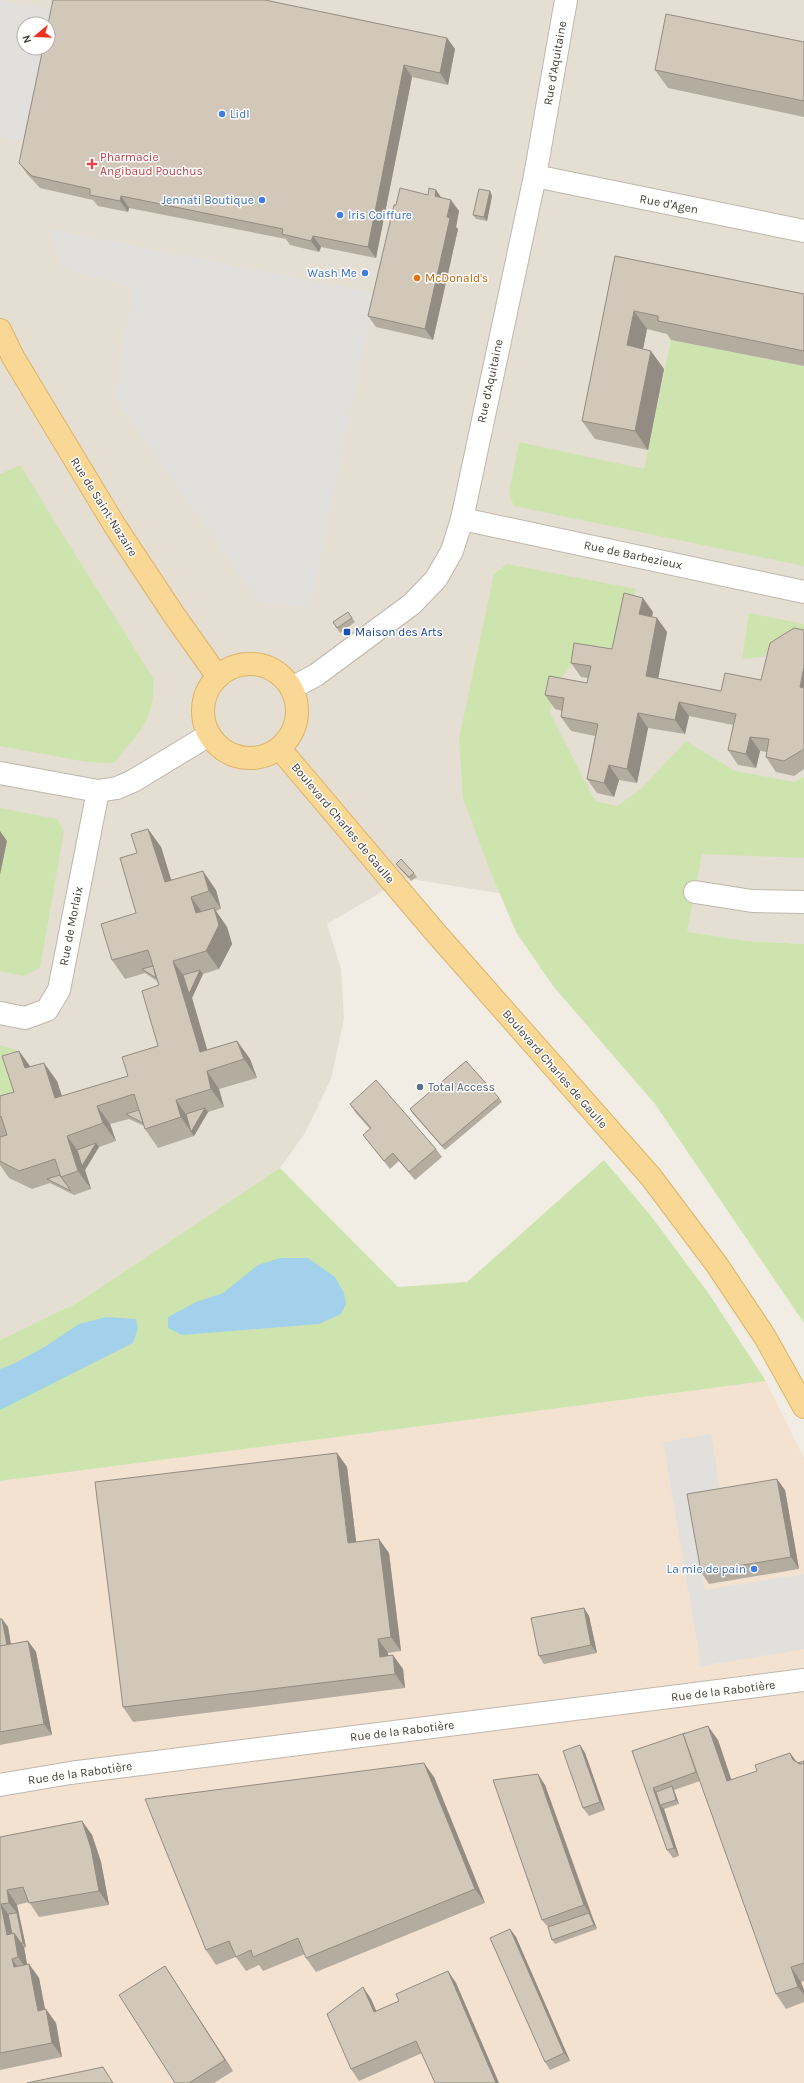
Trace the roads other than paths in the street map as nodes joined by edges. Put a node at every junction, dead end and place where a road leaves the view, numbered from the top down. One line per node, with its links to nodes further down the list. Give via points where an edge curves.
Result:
1 (566, 0): 2 (street, Rue d'Aquitaine)
2 (535, 176): 3 (street, Rue d'Agen); 5 (street, Rue d'Aquitaine)
3 (804, 231)
4 (0, 330): 7 (main road, Rue de Saint-Nazaire, via 13,357 115,526)
5 (462, 519): 6 (street, Rue de Barbezieux); 8 (street, Rue d'Aquitaine, via 452,551 439,574 412,604 316,675)
6 (804, 592)
7 (218, 677): 8 (main road, via 225,671 243,664 262,665 279,674); 9 (main road, via 209,687 204,701 204,722)
8 (292, 688): 10 (main road, via 297,702 298,717 294,731)
9 (209, 735): 10 (main road, via 221,748 237,757 263,757); 12 (street, via 133,781 117,788)
10 (280, 749): 16 (main road, Boulevard Charles de Gaulle, via 435,932 651,1177 717,1264 764,1337)
11 (0, 773): 12 (street)
12 (98, 791): 15 (street, Rue de Morlaix, via 59,990 47,1010 25,1018)
13 (695, 892): 14 (street, via 752,901)
14 (804, 902)
15 (0, 1013)
16 (804, 1407)
17 (804, 1680): 18 (street, Rue de la Rabotière, via 70,1773)
18 (0, 1785)

